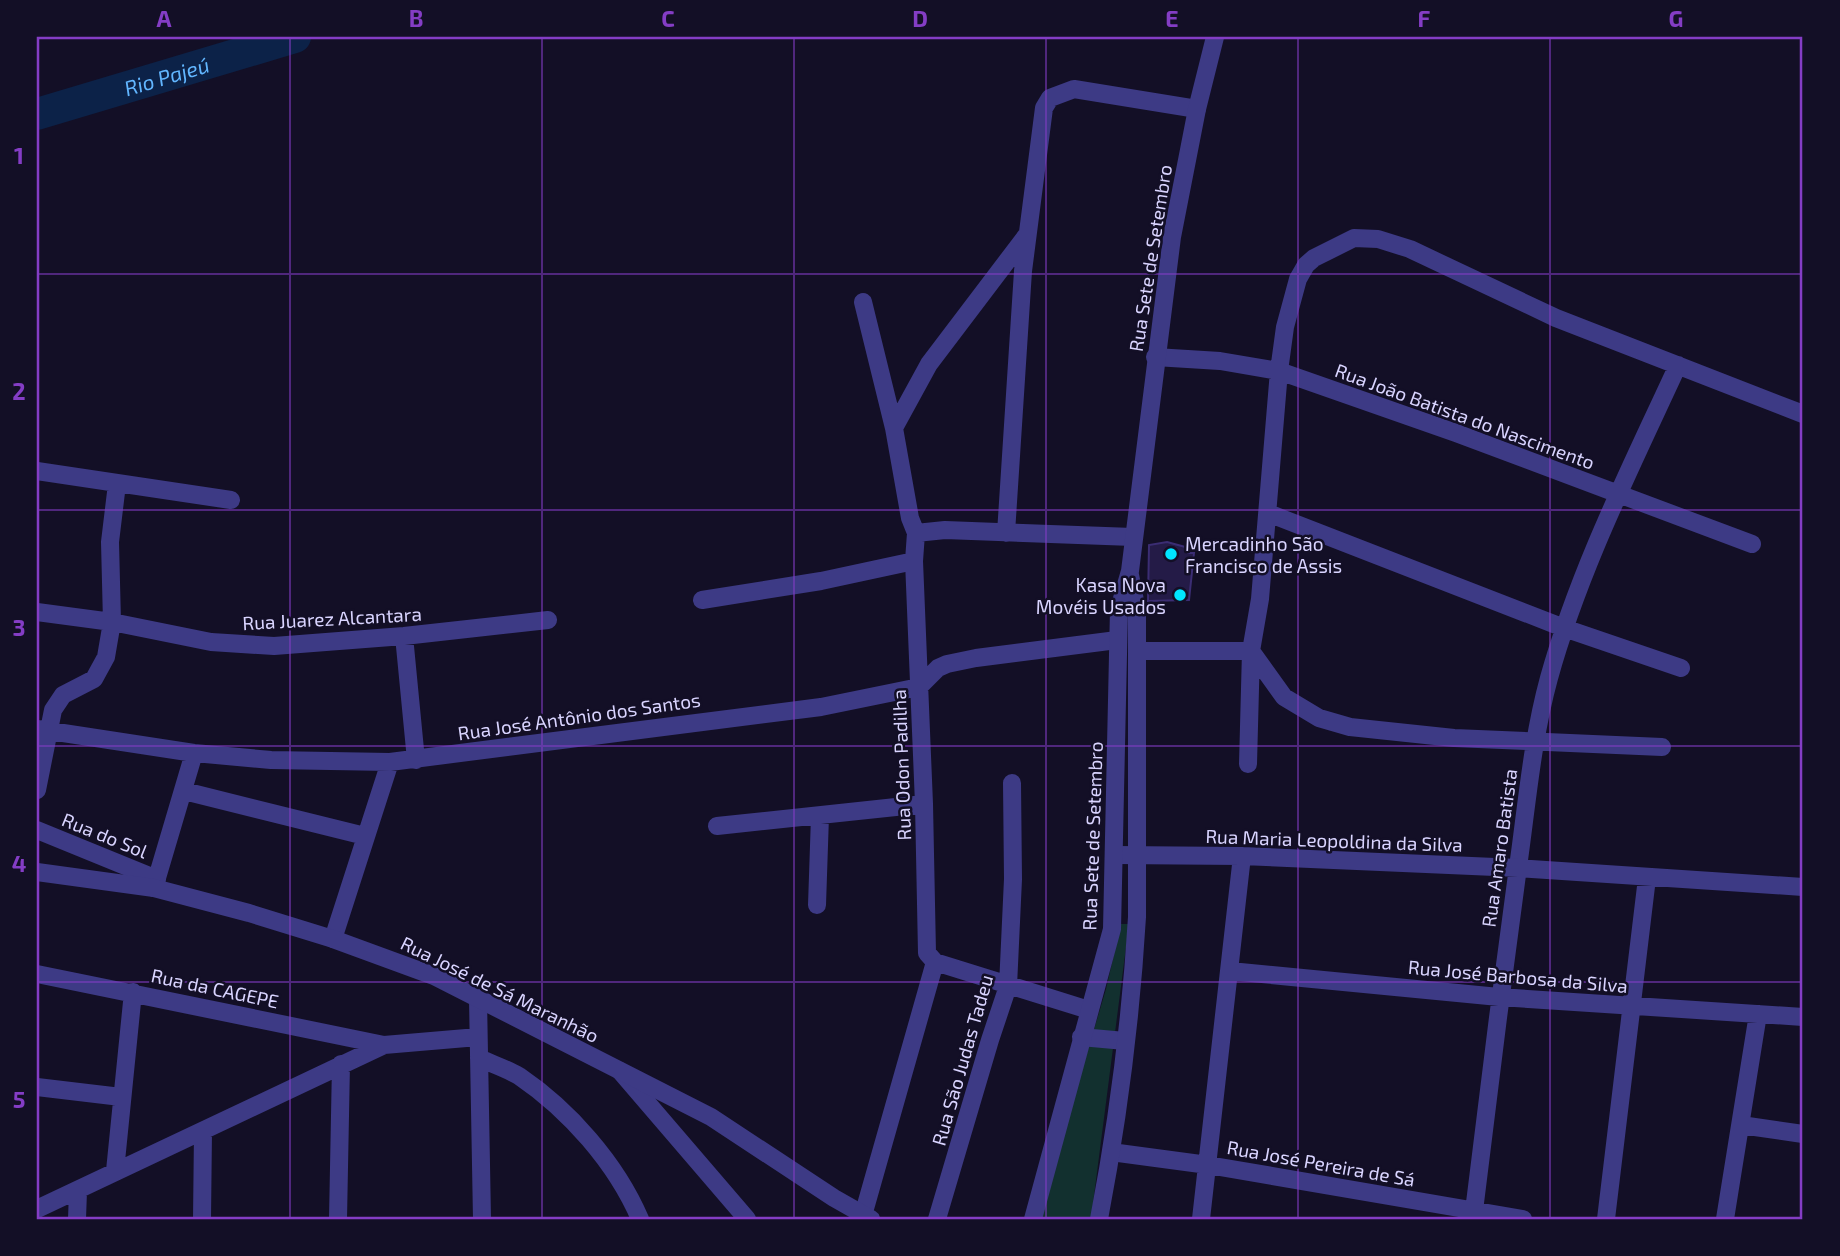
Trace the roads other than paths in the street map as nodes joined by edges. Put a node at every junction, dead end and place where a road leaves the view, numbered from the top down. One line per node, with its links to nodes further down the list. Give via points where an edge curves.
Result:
1 (1215, 37): 2 (street, Rua Sete de Setembro)
2 (1197, 108): 3 (street, via 1074,89 1050,98 1040,127); 5 (street, Rua Sete de Setembro)
3 (1026, 236): 9 (street, via 929,364); 16 (street)
4 (863, 302): 9 (street, Rua Odon Padilha)
5 (1155, 357): 7 (street, Rua João Batista do Nascimento); 17 (street, Rua Sete de Setembro)
6 (1678, 365): 7 (street, via 1556,318 1410,249 1378,239 1354,238 1324,251 1306,265 1298,279); 8 (street); 12 (street, Rua Amaro Batista)
7 (1279, 370): 12 (street, Rua João Batista do Nascimento); 14 (street)
8 (1803, 414)
9 (894, 428): 15 (street, Rua Odon Padilha)
10 (37, 471): 11 (street)
11 (117, 484): 13 (street); 24 (street, via 110,542)
12 (1618, 496): 18 (street, Rua João Batista do Nascimento); 25 (street, Rua Amaro Batista)
13 (231, 500)
14 (1268, 513): 25 (street); 29 (street)
15 (916, 533): 16 (street); 19 (street, Rua Odon Padilha)
16 (1006, 533): 17 (street)
17 (1133, 537): 20 (street, Rua Sete de Setembro)
18 (1752, 544)
19 (914, 561): 21 (street); 31 (street, Rua Odon Padilha)
20 (1130, 571): 27 (street, Rua Sete de Setembro, via 1119,609); 28 (street, Rua Sete de Setembro)
21 (702, 600)
22 (37, 612): 24 (street, Rua Juarez Alcantara)
23 (548, 621): 26 (street, Rua Juarez Alcantara)
24 (112, 622): 26 (street, Rua Juarez Alcantara, via 241,645); 32 (street, via 99,673 58,701)
25 (1564, 628): 30 (street); 33 (street, Rua Amaro Batista)
26 (404, 636): 36 (street)
27 (1117, 640): 31 (street, Rua José Antônio dos Santos, via 947,664); 47 (street, Rua Sete de Setembro)
28 (1137, 651): 29 (street); 48 (street, Rua Sete de Setembro)
29 (1251, 651): 33 (street, via 1284,697 1319,718 1375,730); 38 (street)
30 (1681, 668)
31 (919, 687): 36 (street, Rua José Antônio dos Santos, via 821,707); 42 (street, Rua Odon Padilha)
32 (43, 730): 35 (street, Rua José Antônio dos Santos); 40 (street)
33 (1535, 741): 34 (street); 50 (street, Rua Amaro Batista)
34 (1662, 747)
35 (194, 753): 37 (street, Rua José Antônio dos Santos); 41 (street)
36 (416, 760): 37 (street, Rua José Antônio dos Santos)
37 (390, 762): 46 (street)
38 (1248, 764)
39 (1012, 783): 62 (street, Rua São Judas Tadeu)
40 (37, 790)
41 (184, 791): 46 (street); 53 (street)
42 (924, 804): 43 (street); 59 (street, Rua Odon Padilha, via 927,953)
43 (820, 816): 44 (street); 55 (street)
44 (717, 826)
45 (37, 830): 53 (street, Rua do Sol)
46 (365, 836): 58 (street)
47 (1115, 855): 48 (street, Rua Maria Leopoldina da Silva); 56 (street, Rua Sete de Setembro)
48 (1135, 855): 49 (street, Rua Maria Leopoldina da Silva); 57 (street, Rua Sete de Setembro)
49 (1242, 856): 50 (street, Rua Maria Leopoldina da Silva); 60 (street)
50 (1518, 867): 52 (street, Rua Maria Leopoldina da Silva); 64 (street, Rua Amaro Batista)
51 (37, 872): 53 (street, Rua José de Sá Maranhão)
52 (1647, 878): 54 (street, Rua Maria Leopoldina da Silva); 66 (street)
53 (156, 883): 58 (street, Rua José de Sá Maranhão)
54 (1803, 887)
55 (817, 905)
56 (1113, 916): 57 (street); 67 (street, Rua Sete de Setembro)
57 (1137, 917): 72 (street, Rua Sete de Setembro)
58 (333, 939): 65 (street, Rua José de Sá Maranhão, via 434,976)
59 (935, 962): 62 (street); 88 (street)
60 (1230, 971): 64 (street, Rua José Barbosa da Silva); 83 (street)
61 (37, 974): 63 (street, Rua da CAGEPE)
62 (1008, 986): 67 (street); 95 (street, Rua São Judas Tadeu)
63 (133, 992): 73 (street, Rua da CAGEPE); 78 (street)
64 (1499, 997): 66 (street, Rua José Barbosa da Silva); 87 (street, Rua Amaro Batista)
65 (478, 999): 70 (street); 76 (street, Rua José de Sá Maranhão)
66 (1630, 1007): 68 (street, Rua José Barbosa da Silva); 100 (street)
67 (1089, 1010): 71 (street, Rua Sete de Setembro)
68 (1758, 1014): 69 (street, Rua José Barbosa da Silva); 79 (street)
69 (1803, 1017)
70 (478, 1037): 73 (street); 74 (street)
71 (1082, 1037): 72 (street); 96 (street, Rua Sete de Setembro)
72 (1125, 1041): 82 (street, Rua Sete de Setembro)
73 (384, 1045): 75 (street)
74 (479, 1058): 92 (street); 93 (street, via 517,1075 578,1128 601,1154)
75 (341, 1064): 80 (street); 91 (street)
76 (620, 1071): 88 (street, Rua José de Sá Maranhão, via 711,1117); 94 (street)
77 (37, 1087): 78 (street)
78 (121, 1097): 84 (street)
79 (1741, 1125): 81 (street); 101 (street)
80 (203, 1131): 84 (street); 90 (street)
81 (1803, 1134)
82 (1111, 1152): 83 (street, Rua José Pereira de Sá); 97 (street, Rua Sete de Setembro)
83 (1208, 1165): 87 (street, Rua José Pereira de Sá); 98 (street)
84 (115, 1171): 85 (street)
85 (78, 1191): 86 (street); 89 (street)
86 (37, 1209)
87 (1474, 1215): 99 (street, Rua José Pereira de Sá)
88 (865, 1218)
89 (77, 1219)
90 (202, 1219)
91 (338, 1219)
92 (482, 1219)
93 (640, 1219)
94 (747, 1219)
95 (937, 1219)
96 (1033, 1219)
97 (1099, 1219)
98 (1200, 1219)
99 (1523, 1219)
100 (1606, 1219)
101 (1725, 1219)

